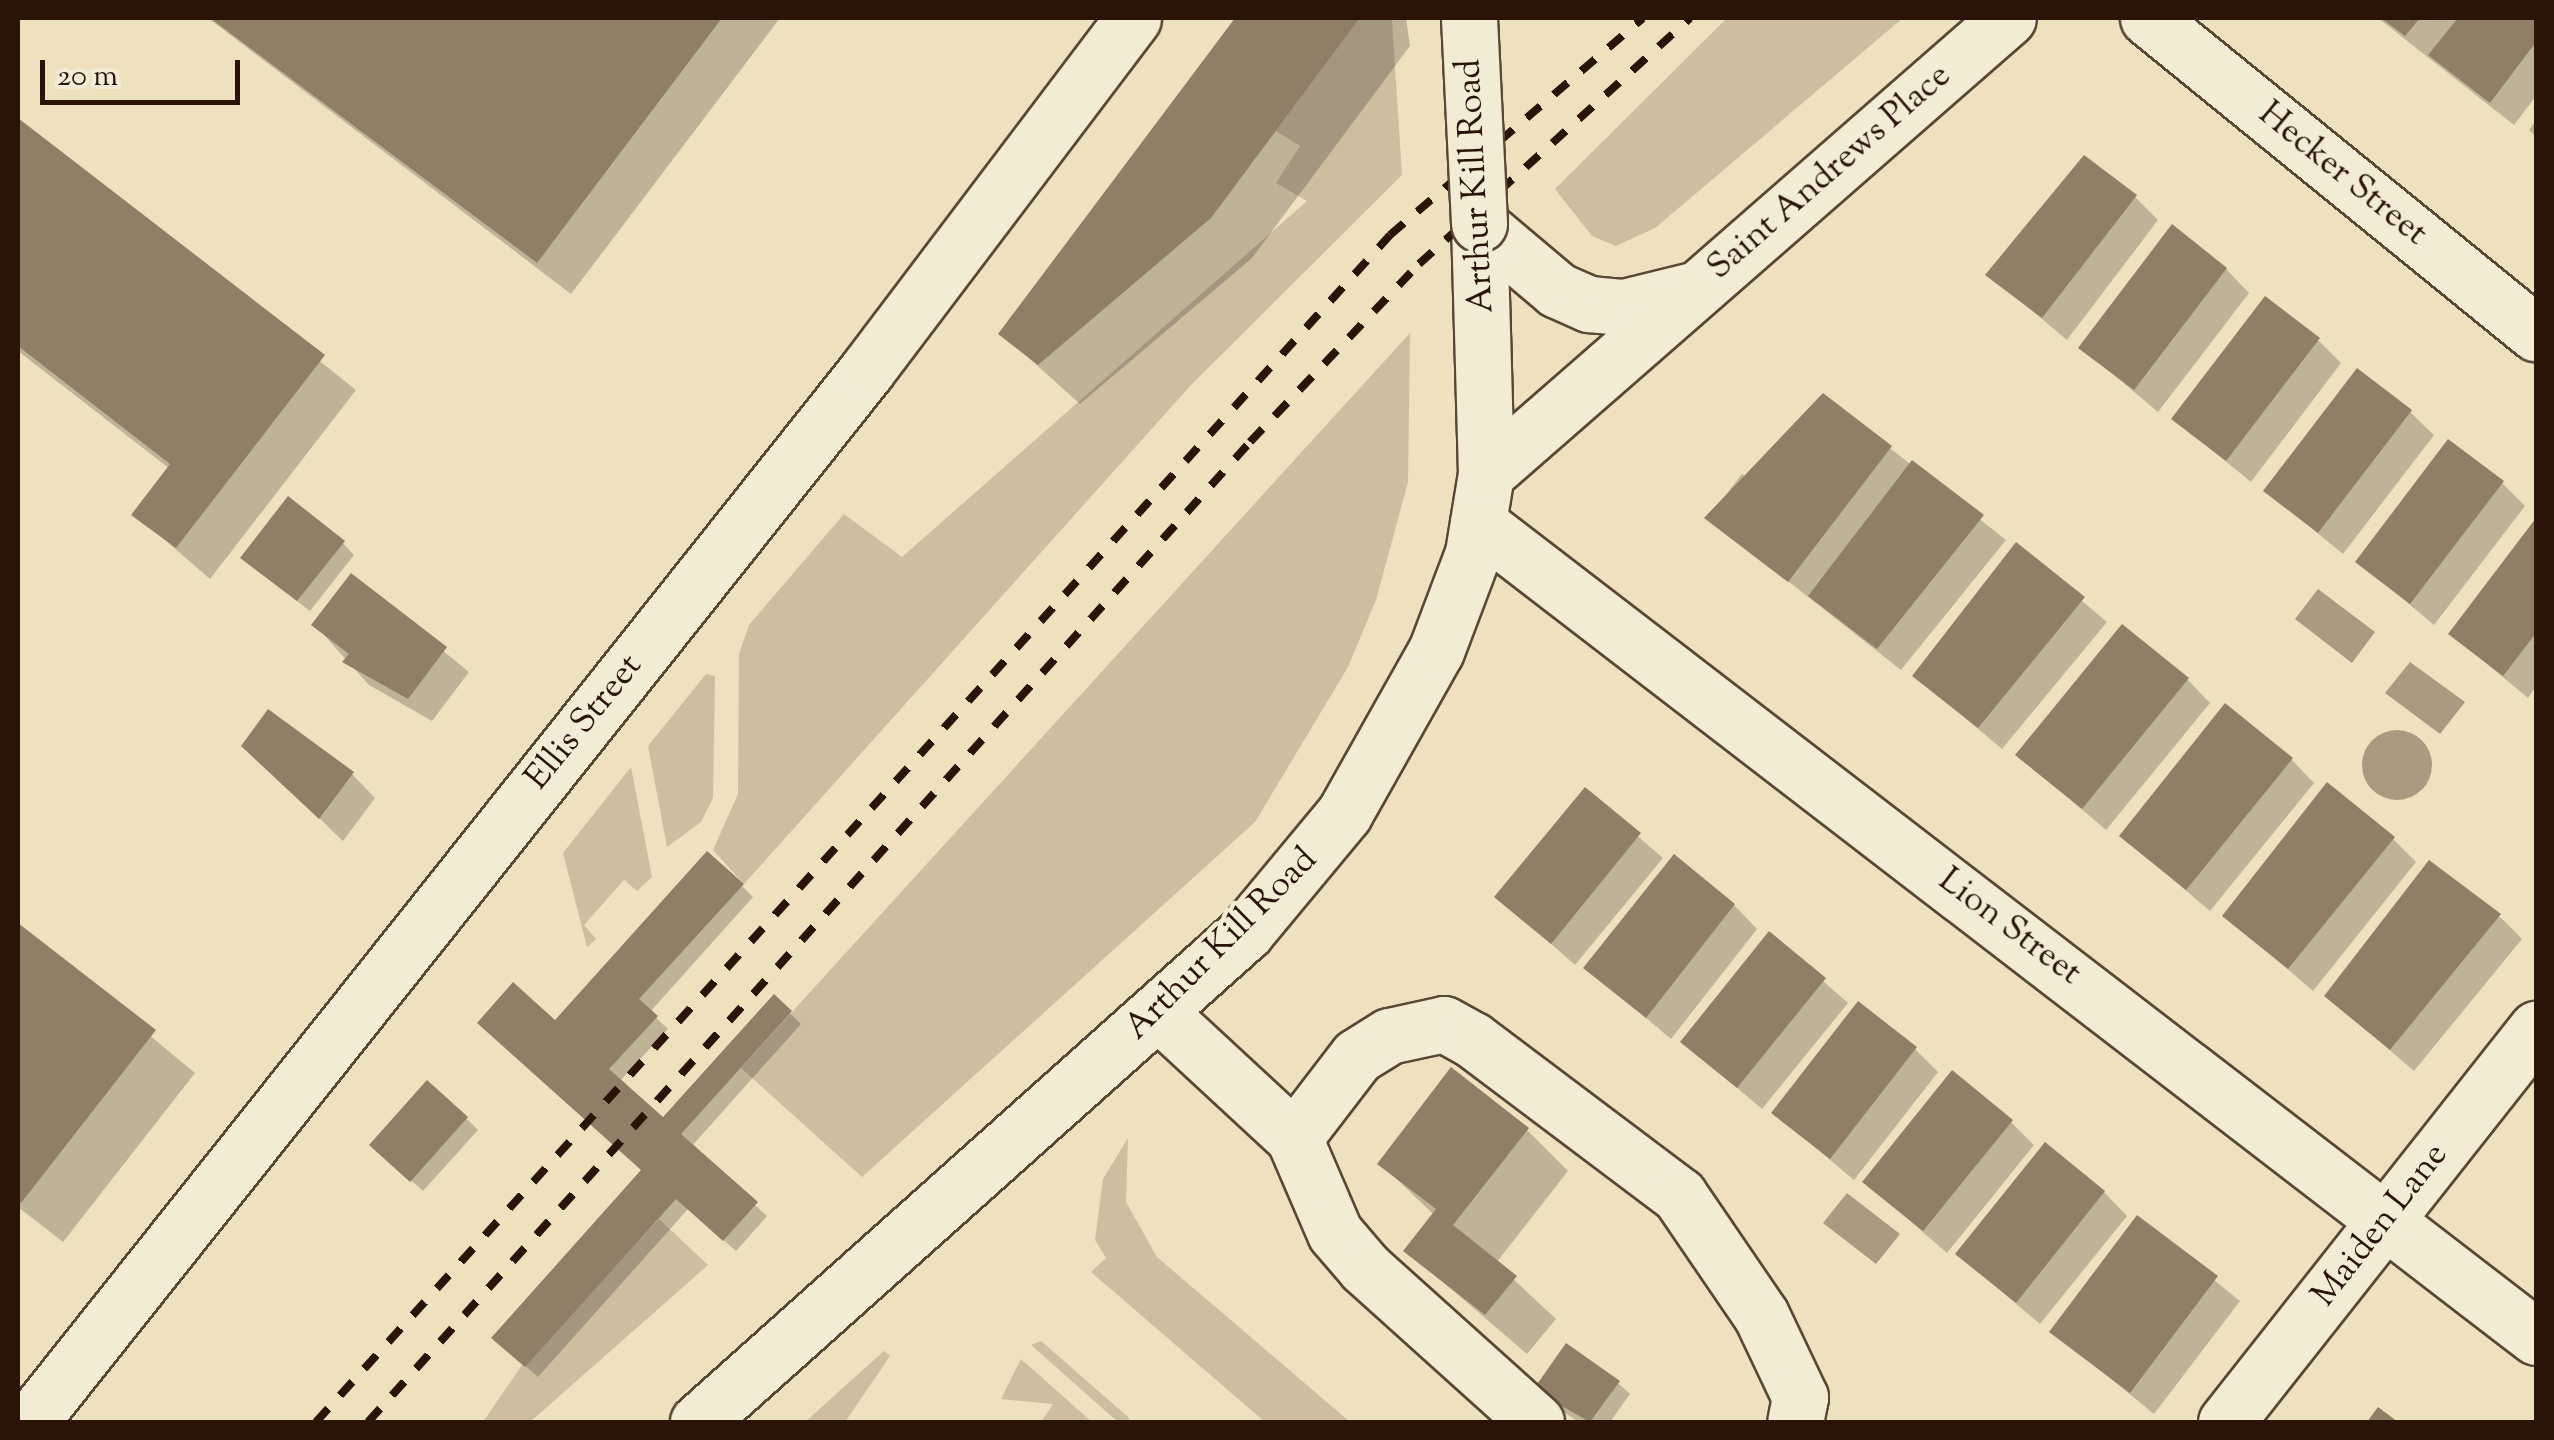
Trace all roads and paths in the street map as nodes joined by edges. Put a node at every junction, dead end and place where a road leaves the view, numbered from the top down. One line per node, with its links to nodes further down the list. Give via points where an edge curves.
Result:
1 (1133, 18): 14 (street, Ellis Street, via 866,370)
2 (1469, 18): 5 (street, Arthur Kill Road, bridge)
3 (2008, 18): 6 (street, Saint Andrews Place)
4 (2148, 18): 7 (street, Hecker Street)
5 (1479, 224): 6 (street, Saint Andrews Place, via 1557,290 1589,304 1624,308); 8 (street, Arthur Kill Road, via 1486,361)
6 (1697, 289): 8 (street, Saint Andrews Place)
7 (2536, 333)
8 (1482, 498): 9 (street, Arthur Kill Road, via 1436,650 1344,814 1300,876); 12 (street, Lion Street)
9 (1158, 1012): 11 (street); 15 (street, Arthur Kill Road)
10 (2536, 1029): 12 (street, Maiden Lane)
11 (1294, 1138): 16 (street, via 1335,1234); 17 (street, via 1357,1056 1409,1028 1458,1032 1680,1195 1762,1315 1800,1397)
12 (2388, 1218): 13 (street, Lion Street); 18 (street, Maiden Lane)
13 (2536, 1337)
14 (30, 1422)
15 (698, 1422)
16 (1536, 1422)
17 (1795, 1422)
18 (2226, 1422)

